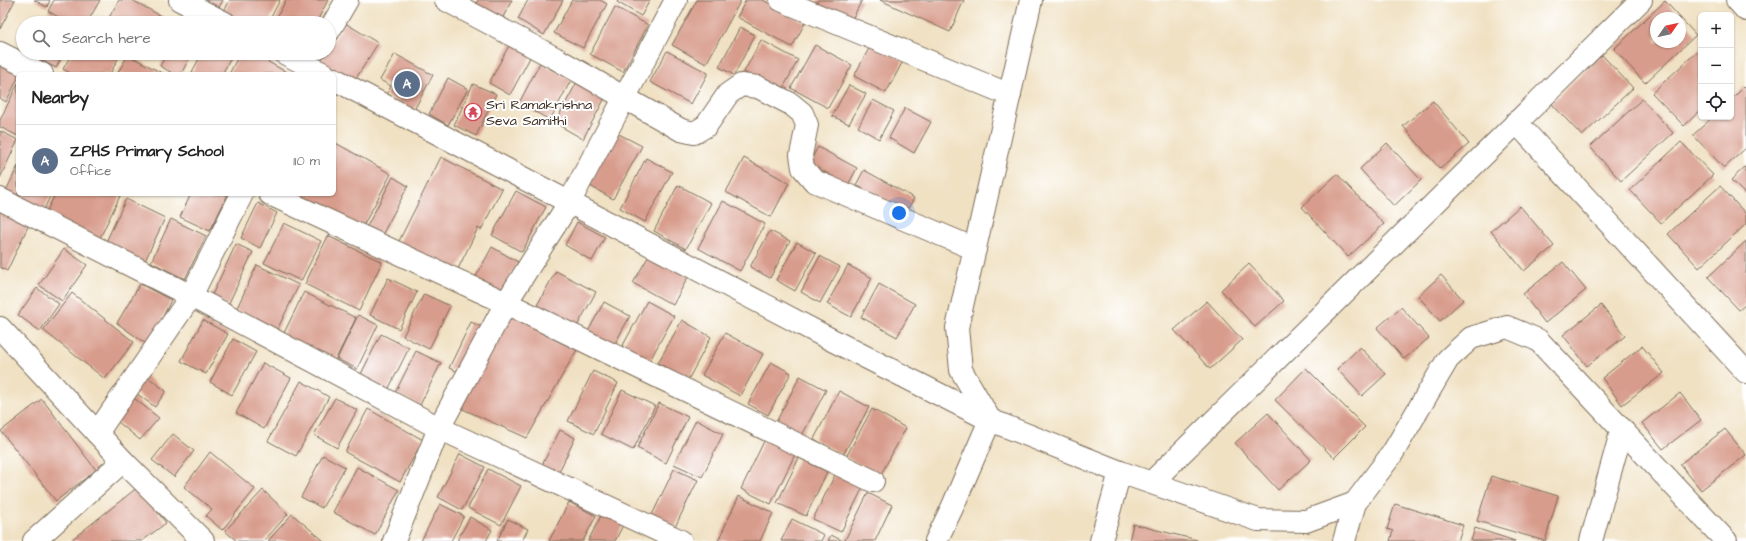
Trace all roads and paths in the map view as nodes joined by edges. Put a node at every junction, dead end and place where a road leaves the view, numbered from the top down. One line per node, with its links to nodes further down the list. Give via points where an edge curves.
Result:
1 (180, 0): 10 (street)
2 (347, 0): 11 (street)
3 (446, 0): 18 (street)
4 (676, 0): 18 (street)
5 (781, 0): 17 (street)
6 (1031, 0): 17 (street)
7 (1641, 0): 19 (street)
8 (1737, 0): 9 (street)
9 (1746, 10)
10 (211, 16)
11 (336, 19)
12 (0, 53): 15 (street)
13 (298, 60): 14 (street)
14 (313, 67)
15 (38, 72)
16 (336, 80): 23 (street)
17 (1010, 94): 24 (street)
18 (625, 99): 23 (street); 24 (street, via 681,130 694,133 706,126 728,94 741,85 758,87 791,104 802,113 807,125 801,155 803,168 814,181)
19 (1516, 122): 28 (street); 36 (street)
20 (241, 196): 25 (street)
21 (274, 196): 26 (street)
22 (0, 199): 25 (street)
23 (569, 203): 26 (street); 29 (street)
24 (975, 249): 29 (street, via 957,328 961,370)
25 (191, 296): 30 (street); 32 (street)
26 (506, 303): 30 (street); 35 (street)
27 (0, 328): 32 (street)
28 (1746, 372)
29 (990, 420): 34 (street); 42 (street)
30 (439, 428): 38 (street); 41 (street)
31 (1622, 429): 37 (street, via 1538,340 1507,327 1471,338 1448,359 1392,454); 45 (street); 46 (street)
32 (97, 432): 33 (street)
33 (123, 461): 39 (street); 40 (street)
34 (1120, 472): 36 (street); 43 (street)
35 (873, 481)
36 (1152, 482): 37 (street, via 1258,520 1306,521)
37 (1355, 503): 44 (street)
38 (399, 540)
39 (34, 541)
40 (203, 541)
41 (681, 541)
42 (936, 541)
43 (1101, 541)
44 (1344, 541)
45 (1591, 541)
46 (1726, 541)

